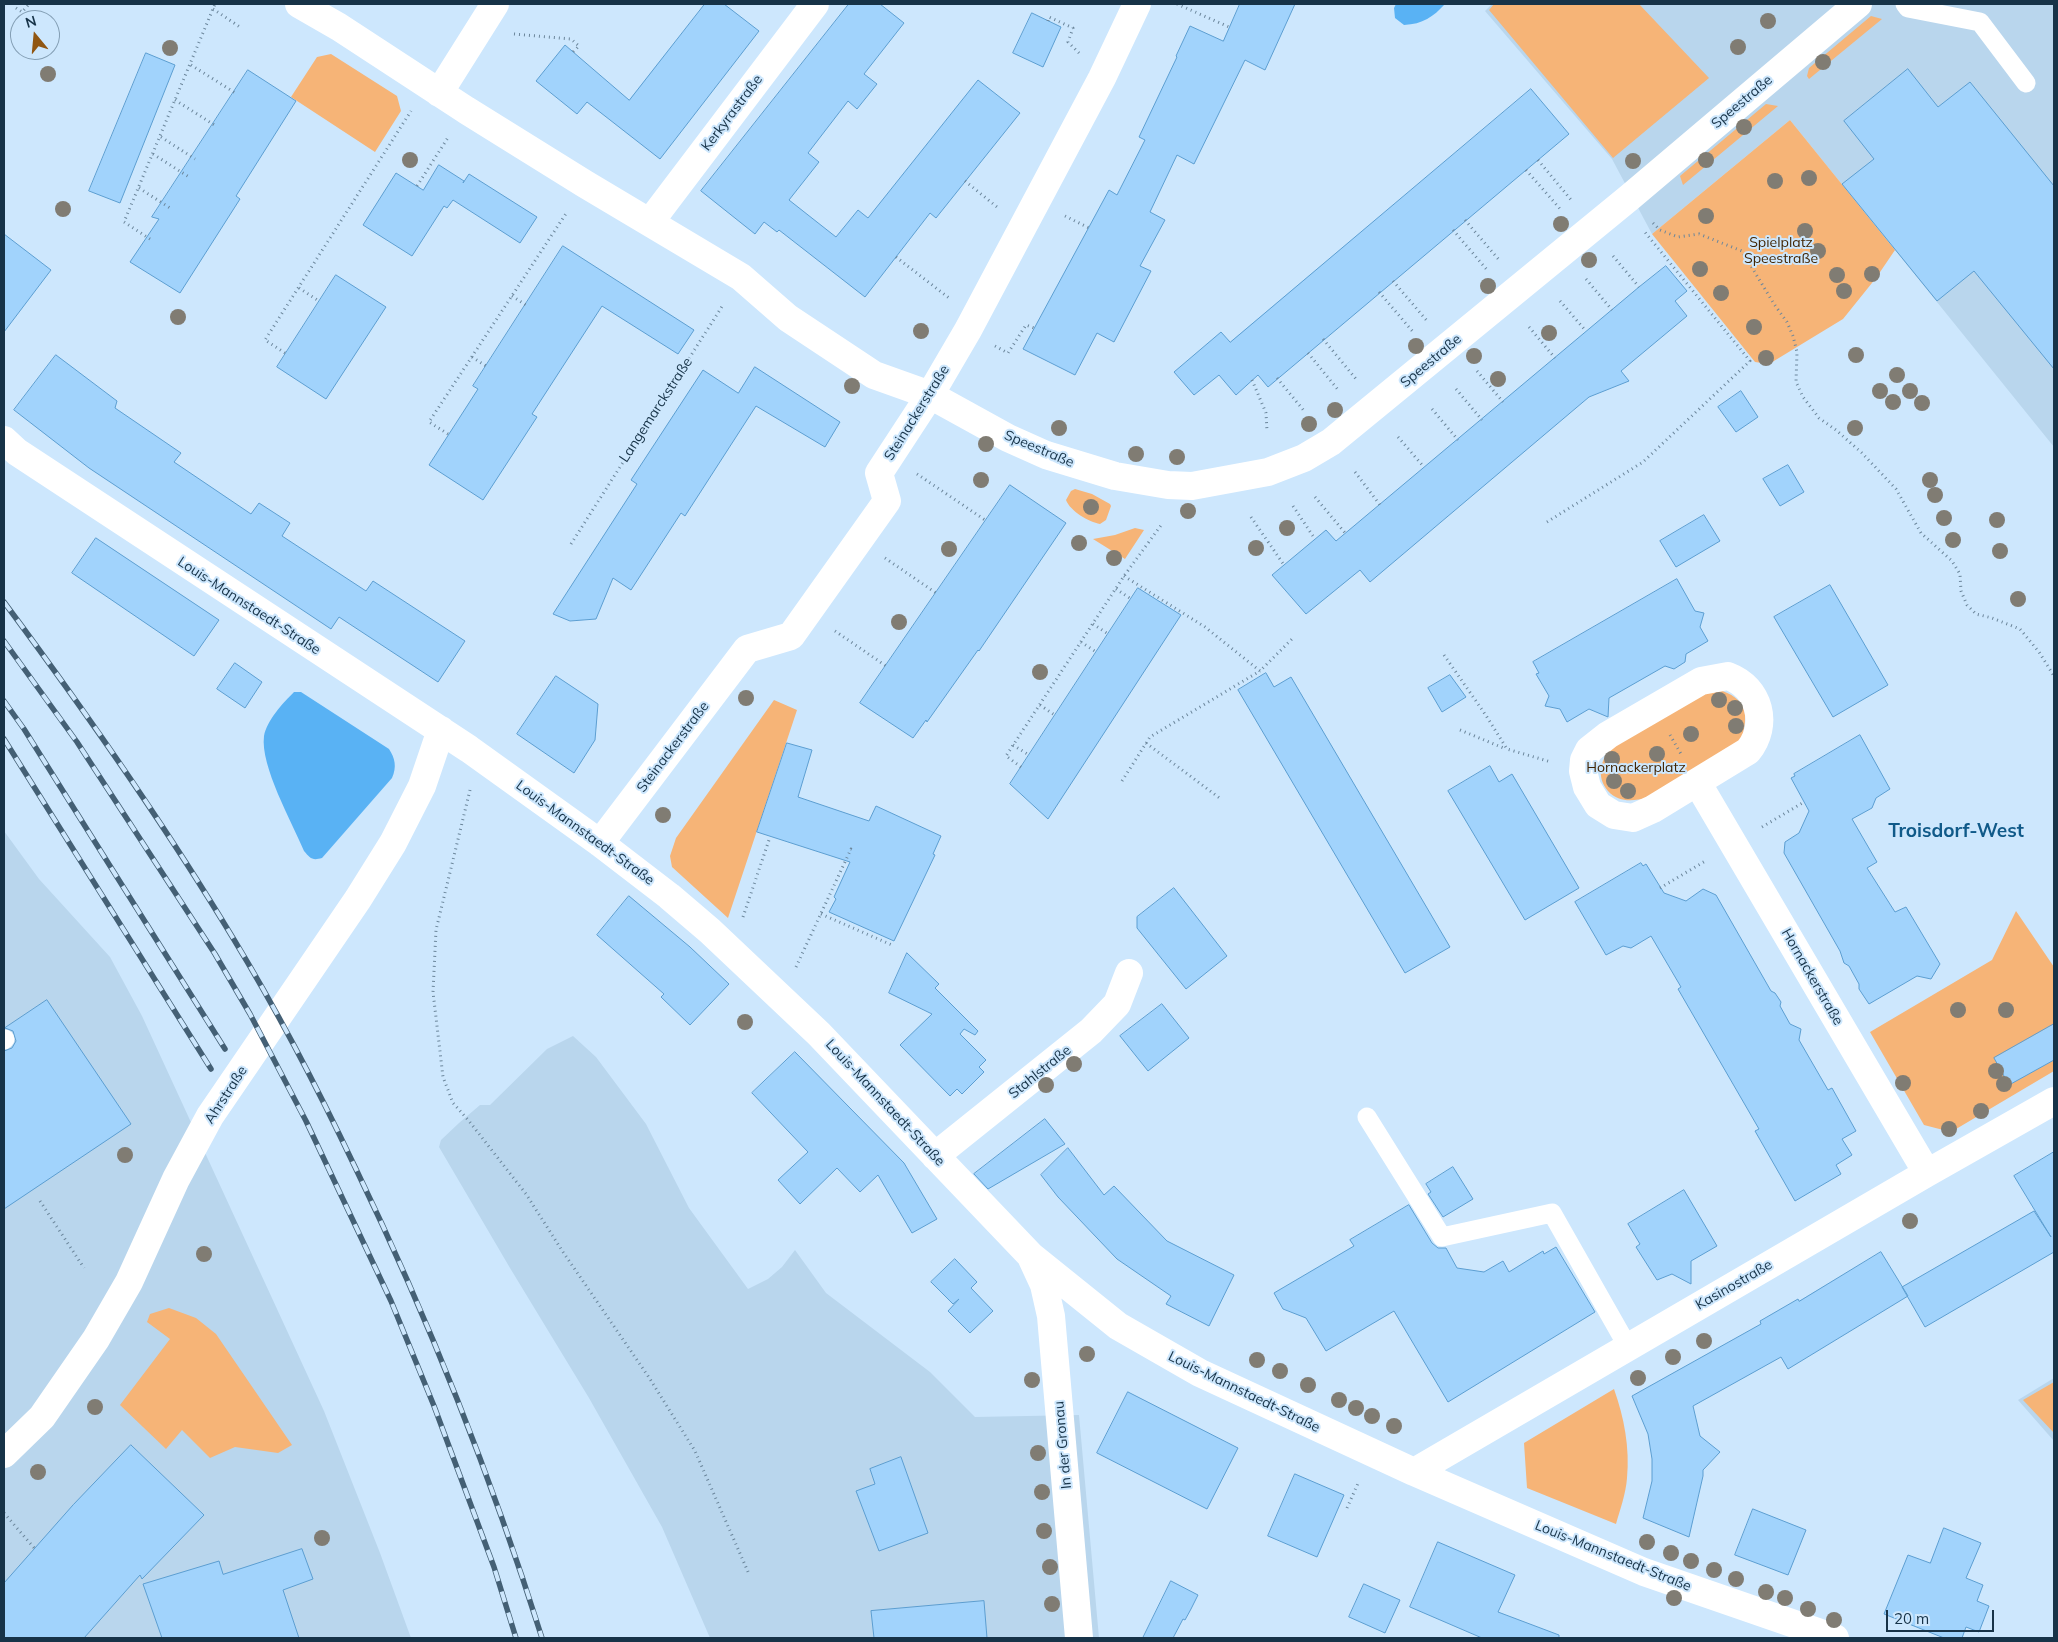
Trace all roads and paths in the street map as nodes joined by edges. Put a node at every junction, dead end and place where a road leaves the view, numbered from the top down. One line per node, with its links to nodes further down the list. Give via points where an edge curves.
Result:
1 (29, 4): 9 (path, via 22,12)
2 (216, 4): 10 (path)
3 (299, 4): 19 (street)
4 (815, 4): 38 (street, Kerkyrastraße)
5 (1137, 4): 17 (street, Steinackerstraße)
6 (1177, 4): 14 (path)
7 (1858, 4): 77 (street, Speestraße, via 1435,359 1331,442 1304,458 1268,472 1234,480 1168,486 1116,476 1046,455 1008,438)
8 (1905, 4): 18 (lane, via 1908,8 1980,22)
9 (16, 8)
10 (213, 9): 13 (path); 16 (path)
11 (489, 12): 15 (path, via 506,33 571,39 579,46); 19 (street)
12 (1048, 21): 17 (path, via 1049,17 1073,28 1068,42)
13 (240, 27)
14 (1229, 27)
15 (573, 52)
16 (191, 65): 20 (path); 21 (path)
17 (1102, 78): 40 (street, Steinackerstraße)
18 (2026, 83)
19 (433, 89): 22 (street); 52 (path)
20 (237, 94)
21 (175, 100): 23 (path); 24 (path)
22 (466, 110): 31 (street); 32 (path)
23 (216, 126)
24 (161, 137): 25 (path); 26 (path)
25 (153, 154): 29 (path); 33 (path)
26 (195, 159)
27 (1538, 160): 34 (path)
28 (1526, 170): 36 (path)
29 (189, 177)
30 (965, 181): 40 (path)
31 (585, 184): 38 (street); 54 (path)
32 (417, 186)
33 (139, 188): 35 (path); 43 (path, via 124,222)
34 (1572, 201)
35 (170, 208)
36 (1561, 210)
37 (1465, 220): 46 (path)
38 (650, 222): 48 (street)
39 (1653, 223): 115 (path, via 1660,230 1678,237 1699,234 1742,251 1790,329 1797,352 1796,382 1818,418 1855,446 1896,489 1921,533 1952,561 1960,574 1961,591 1967,605 1976,614 2020,629)
40 (1022, 226): 60 (street, Steinackerstraße)
41 (1453, 230): 47 (path)
42 (1644, 231): 95 (path, via 1750,361 1644,462)
43 (150, 239)
44 (1613, 256): 51 (path)
45 (896, 257): 60 (path)
46 (1500, 261)
47 (1488, 271)
48 (741, 277): 77 (street, via 788,318 874,375); 100 (path, Langemarckstraße)
49 (1586, 279): 58 (path)
50 (1393, 281): 59 (path)
51 (1639, 287)
52 (299, 288): 55 (path); 66 (path, via 265,340)
53 (1379, 292): 64 (path)
54 (512, 296): 57 (path); 68 (path)
55 (319, 301)
56 (1560, 301): 63 (path)
57 (526, 305)
58 (1612, 310)
59 (1428, 322)
60 (971, 324): 62 (path, via 1008,353 1026,325); 77 (street, Steinackerstraße)
61 (1529, 327): 69 (path)
62 (1034, 328)
63 (1586, 332)
64 (1414, 333)
65 (1323, 339): 73 (path)
66 (285, 353)
67 (1308, 353): 76 (path)
68 (472, 357): 70 (path); 83 (path, via 429,422)
69 (1555, 358)
70 (486, 366)
71 (1477, 371): 78 (path)
72 (1277, 378): 80 (path)
73 (1356, 379)
74 (1252, 380): 82 (path, via 1266,413)
75 (1456, 390): 81 (path)
76 (1340, 391)
77 (930, 394): 87 (street, Steinackerstraße)
78 (1503, 402)
79 (1432, 409): 86 (path)
80 (1306, 412)
81 (1482, 420)
82 (1267, 431)
83 (448, 434)
84 (1398, 437): 88 (path)
85 (4, 440): 119 (street, Louis-Mannstaedt-Straße, via 90,502)
86 (1458, 440)
87 (890, 456): 94 (path); 99 (street, Steinackerstraße, via 879,473 887,501)
88 (1424, 467)
89 (1355, 472): 91 (path)
90 (1315, 497): 97 (path)
91 (1380, 505)
92 (1293, 506): 98 (path)
93 (1251, 517): 101 (path)
94 (985, 520)
95 (1547, 522)
96 (1162, 524): 102 (path)
97 (1346, 534)
98 (1315, 539)
99 (860, 540): 104 (path); 106 (street, Steinackerstraße)
100 (571, 544)
101 (1284, 565)
102 (1124, 576): 103 (path); 114 (path, via 1205,627)
103 (1116, 589): 105 (path); 107 (path)
104 (936, 594)
105 (1131, 599)
106 (808, 613): 113 (path); 132 (street, Steinackerstraße, via 791,636 747,648)
107 (1093, 624): 108 (path); 110 (path)
108 (1108, 634)
109 (1294, 638): 114 (path)
110 (1081, 642): 111 (path); 116 (path)
111 (1096, 652)
112 (1444, 655): 124 (path)
113 (886, 666)
114 (1260, 671): 121 (path, via 1150,737)
115 (2054, 676)
116 (1040, 705): 118 (path); 122 (path)
117 (1654, 709): 127 (street, via 1596,743 1584,760); 129 (path); 129 (street, via 1701,682 1718,677 1738,680 1755,698 1760,728 1753,745)
118 (1056, 716)
119 (441, 730): 123 (street, Louis-Mannstaedt-Straße); 147 (street, Ahrstraße, via 422,786 393,843 210,1116 176,1179 129,1282 96,1340 42,1417)
120 (1460, 730): 124 (path)
121 (1146, 743): 128 (path); 130 (path)
122 (1014, 745): 125 (path); 126 (path, via 1006,756)
123 (470, 749): 132 (street, Louis-Mannstaedt-Straße); 151 (path, via 470,791 436,930 433,992 443,1077 452,1103 470,1121 526,1194 695,1452)
124 (1507, 749): 127 (path)
125 (1029, 755)
126 (1021, 767)
127 (1583, 771): 129 (street, via 1587,787 1598,805 1614,815 1633,818)
128 (1122, 781)
129 (1698, 782): 142 (street, Hornackerstraße)
130 (1221, 799)
131 (770, 836): 136 (path)
132 (600, 843): 136 (street, Louis-Mannstaedt-Straße, via 669,896)
133 (855, 851): 134 (path, via 851,849)
134 (821, 914): 135 (path); 138 (path)
135 (892, 946)
136 (732, 952): 138 (street, Louis-Mannstaedt-Straße)
137 (1129, 973): 141 (street, Stahlstraße, via 1117,1004 1091,1031)
138 (782, 998): 141 (street, Louis-Mannstaedt-Straße)
139 (2054, 1101): 142 (street, Kasinostraße)
140 (1367, 1117): 146 (lane, via 1442,1237 1552,1213)
141 (934, 1156): 144 (street, Louis-Mannstaedt-Straße)
142 (1927, 1173): 146 (street, Kasinostraße)
143 (40, 1201): 145 (path)
144 (1031, 1256): 148 (street, Louis-Mannstaedt-Straße, via 1118,1326 1200,1373); 152 (street, In der Gronau, via 1044,1285 1051,1316)
145 (84, 1268)
146 (1628, 1347): 148 (street, Kasinostraße)
147 (4, 1454)
148 (1414, 1472): 153 (street, Louis-Mannstaedt-Straße, via 1644,1572)
149 (4, 1513): 150 (path)
150 (35, 1549)
151 (749, 1574)
152 (1079, 1638)
153 (1835, 1638)

